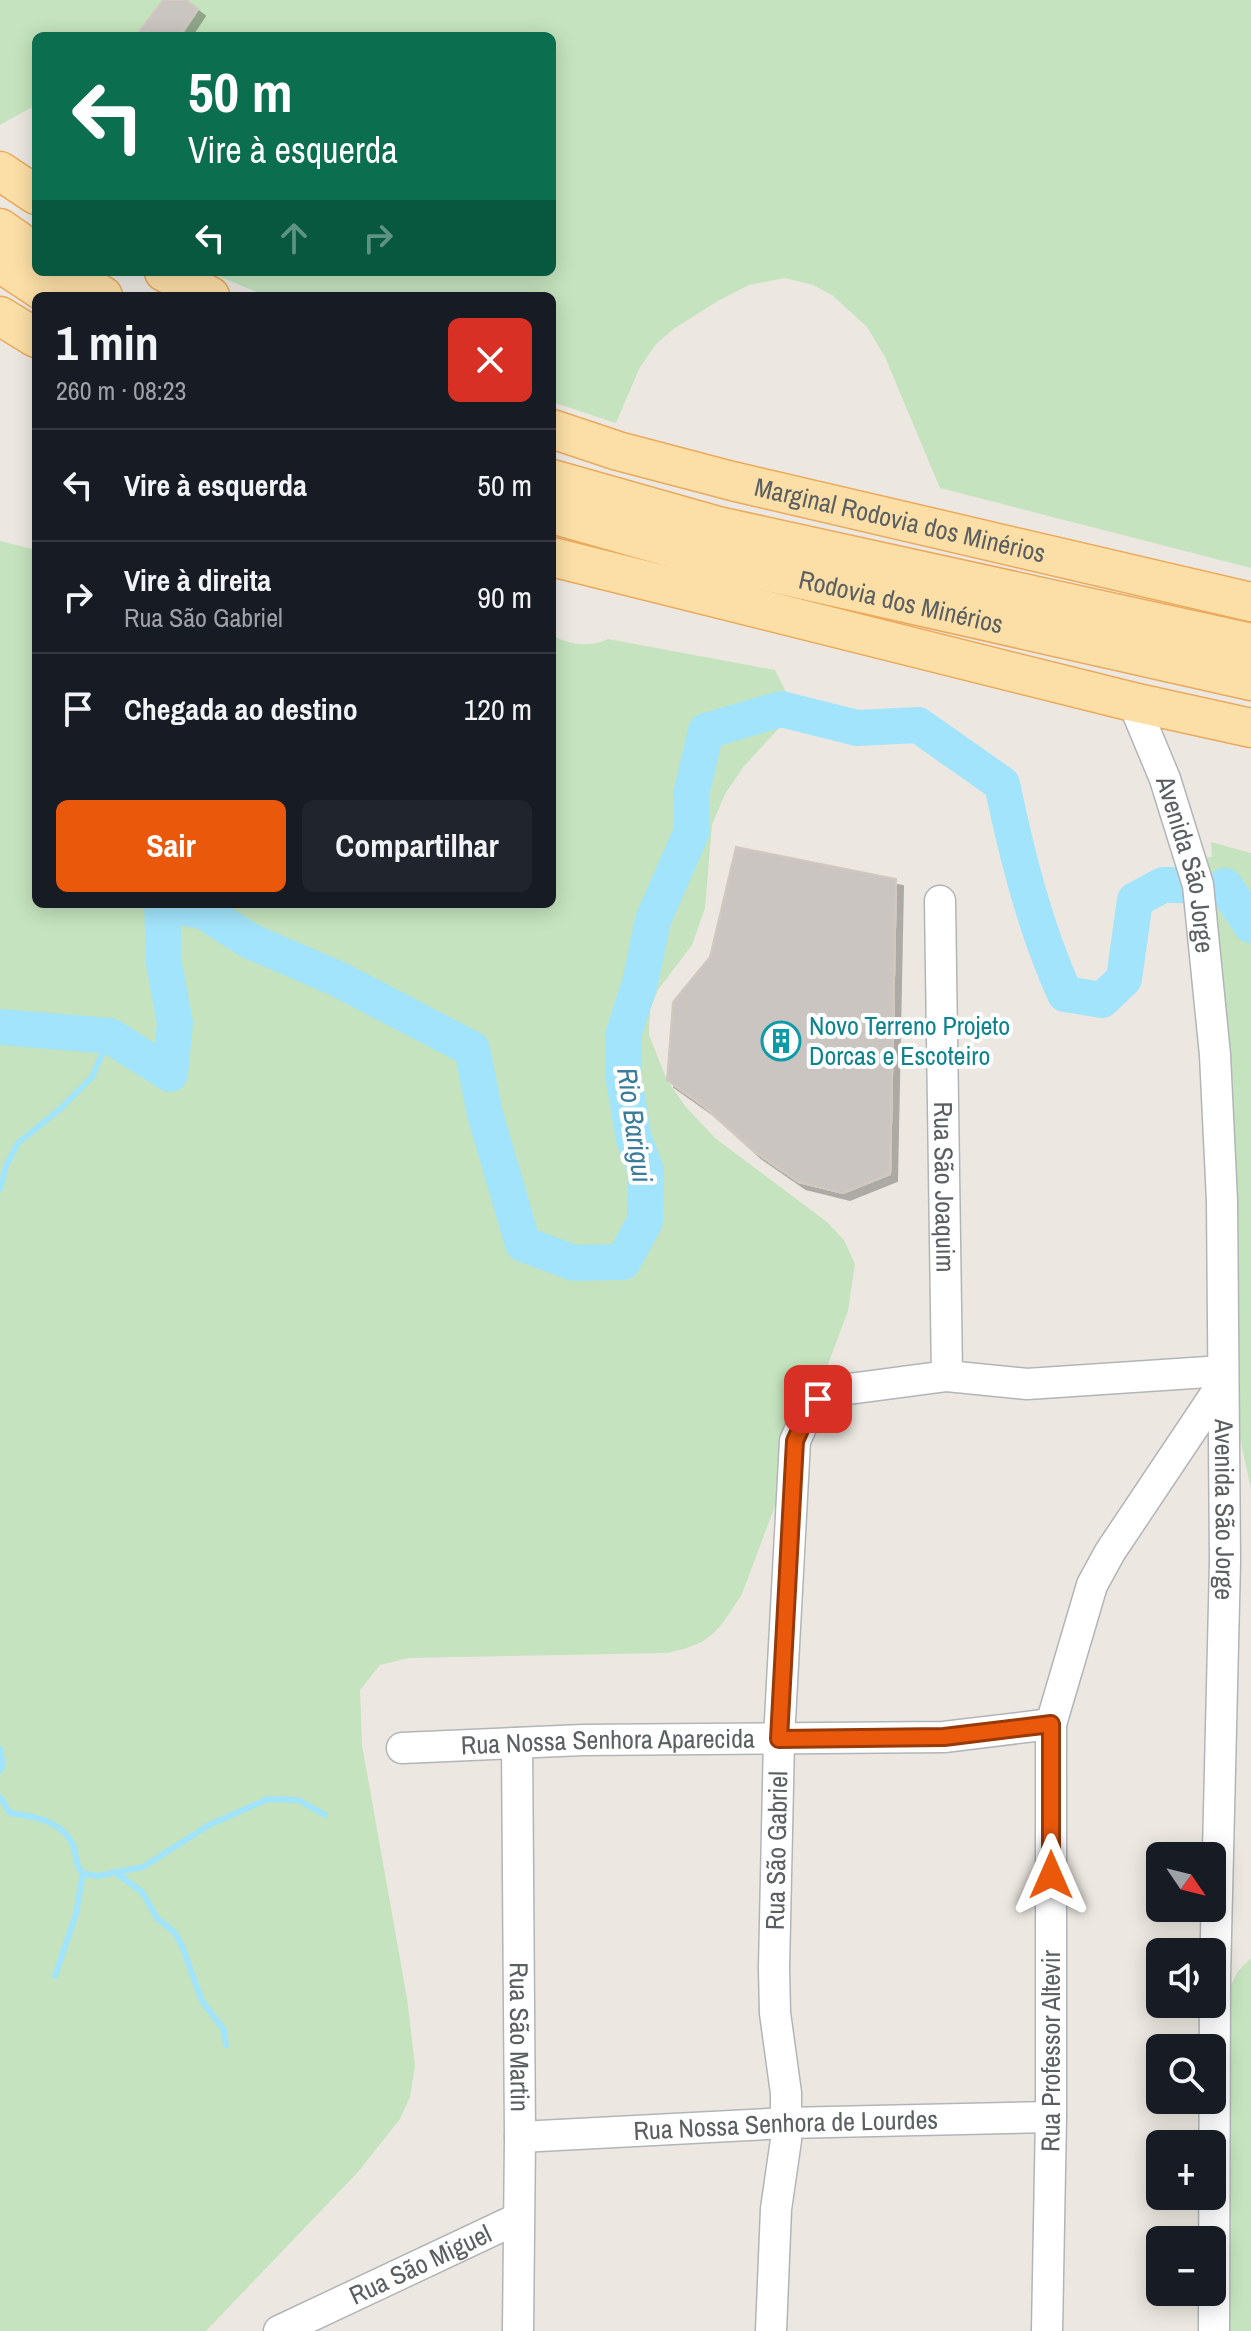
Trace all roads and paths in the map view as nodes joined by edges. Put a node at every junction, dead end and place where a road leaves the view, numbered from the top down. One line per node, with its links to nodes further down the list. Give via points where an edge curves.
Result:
1 (0, 171): 2 (main road)
2 (32, 192)
3 (0, 228): 4 (main road)
4 (32, 250)
5 (0, 263): 8 (main road)
6 (70, 276): 9 (main road)
7 (172, 276): 10 (main road)
8 (44, 292)
9 (96, 292)
10 (202, 292)
11 (0, 316): 12 (main road)
12 (32, 336)
13 (556, 430): 17 (main road, Marginal Rodovia dos Minérios, via 732,481)
14 (556, 480): 18 (main road, Rodovia dos Minérios, via 718,526)
15 (556, 515): 19 (main road, Rodovia dos Minérios, via 711,559)
16 (556, 558): 20 (main road)
17 (1251, 602)
18 (1251, 643)
19 (1251, 681)
20 (1133, 702): 21 (main road); 24 (street, Avenida São Jorge, via 1165,779 1198,885 1216,1070)
21 (1251, 728)
22 (940, 901): 23 (street, Rua São Joaquim)
23 (947, 1376): 24 (street, Rua São Gabriel, via 1027,1384); 27 (street, Rua São Gabriel, via 841,1390 818,1399 807,1414 795,1441)
24 (1223, 1377): 25 (street, Avenida São Jorge, via 1225,1562); 26 (street, Rua Professor Altevir, via 1092,1585)
25 (1237, 1715): 38 (street, Avenida São Jorge, via 1215,1976)
26 (1051, 1724): 27 (street, Rua Nossa Senhora Aparecida, via 944,1737); 30 (street, Rua Professor Altevir)
27 (779, 1739): 28 (street, Rua Nossa Senhora Aparecida); 31 (street, Rua São Gabriel, via 774,1968)
28 (517, 1743): 29 (street, Rua Nossa Senhora Aparecida); 32 (street, Rua São Martin)
29 (402, 1748)
30 (1051, 2117): 31 (street, Rua Nossa Senhora de Lourdes); 37 (street, Rua Professor Altevir)
31 (786, 2123): 32 (street, Rua Nossa Senhora de Lourdes); 36 (street, Rua São Gabriel)
32 (520, 2137): 33 (street, Rua São Martin)
33 (517, 2219): 34 (street, Rua São Miguel); 35 (street, Rua São Martin)
34 (279, 2331)
35 (518, 2331)
36 (771, 2331)
37 (1047, 2331)
38 (1214, 2331)

